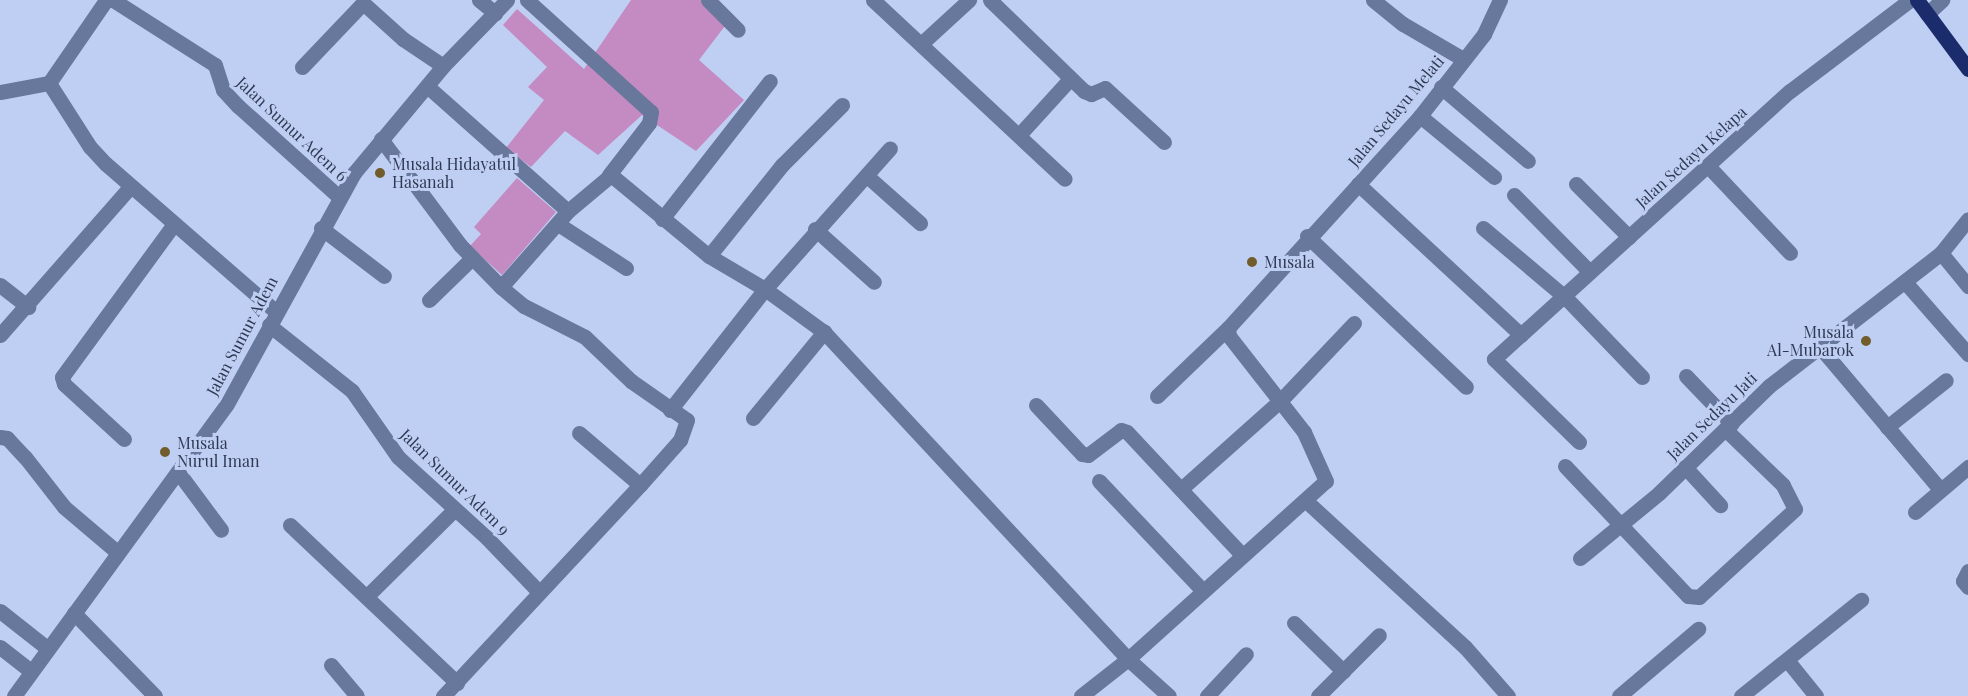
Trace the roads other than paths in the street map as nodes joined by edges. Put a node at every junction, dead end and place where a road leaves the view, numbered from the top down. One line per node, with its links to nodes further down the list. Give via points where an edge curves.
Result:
1 (106, 0): 25 (street)
2 (113, 0): 45 (street, Jalan Sumur Adem 6, via 212,62 219,71 219,82 231,98)
3 (479, 0): 15 (street)
4 (507, 0): 15 (street, Jalan Sumur Adem)
5 (527, 0): 37 (street, via 651,112 649,123)
6 (708, 0): 17 (street)
7 (873, 0): 18 (street)
8 (969, 0): 18 (street)
9 (990, 0): 23 (street)
10 (1372, 0): 19 (street, via 1403,24)
11 (1500, 0): 19 (street, Jalan Sedayu Melati, via 1484,34)
12 (1910, 0): 36 (street, Jalan Sedayu Kelapa, via 1790,91)
13 (1917, 0): 16 (main road)
14 (1942, 0): 16 (street)
15 (495, 13): 20 (street, Jalan Sumur Adem)
16 (1927, 14): 22 (main road)
17 (738, 30)
18 (922, 43): 31 (street)
19 (1463, 59): 27 (street, Jalan Sedayu Melati)
20 (443, 66): 21 (street, via 403,39 363,3); 26 (street, Jalan Sumur Adem)
21 (302, 67)
22 (1968, 69)
23 (1070, 79): 31 (street); 33 (street, via 1088,93 1105,88)
24 (770, 81): 47 (street)
25 (49, 83): 28 (street); 43 (street, Jalan Sumur Adem 9, via 90,147)
26 (427, 86): 32 (street, Jalan Sumur Adem); 46 (street)
27 (1441, 87): 30 (street, Jalan Sedayu Melati); 35 (street)
28 (0, 92)
29 (842, 105): 59 (street, via 782,165)
30 (1420, 116): 39 (street); 41 (street, Jalan Sedayu Melati)
31 (1019, 135): 40 (street)
32 (381, 139): 45 (street, Jalan Sumur Adem); 60 (street)
33 (1164, 142)
34 (890, 148): 38 (street)
35 (1528, 161)
36 (1709, 167): 56 (street, Jalan Sedayu Kelapa); 57 (street)
37 (609, 175): 46 (street); 47 (street)
38 (867, 176): 49 (street); 54 (street)
39 (1494, 177)
40 (1065, 179)
41 (1358, 184): 55 (street, Jalan Sedayu Melati); 78 (street)
42 (1576, 184): 56 (street)
43 (131, 186): 51 (street, Jalan Sumur Adem 9); 72 (street)
44 (1514, 195): 62 (street)
45 (339, 197): 52 (street, Jalan Sumur Adem)
46 (568, 211): 50 (street)
47 (662, 219): 59 (street)
48 (1968, 219): 58 (street, Jalan Sedayu Jati)
49 (920, 222)
50 (558, 224): 61 (street); 68 (street)
51 (174, 225): 73 (street, Jalan Sumur Adem 9); 94 (street, via 62,377 64,384)
52 (321, 228): 63 (street); 73 (street, Jalan Sumur Adem)
53 (1483, 228): 70 (street)
54 (815, 230): 64 (street); 69 (street)
55 (1307, 236): 75 (street, Jalan Sedayu Melati); 84 (street)
56 (1629, 237): 62 (street, Jalan Sedayu Kelapa)
57 (1790, 253)
58 (1941, 253): 65 (street, Jalan Sedayu Jati); 67 (street)
59 (709, 256): 69 (street)
60 (472, 258): 68 (street); 71 (street)
61 (626, 268)
62 (1590, 272): 70 (street, Jalan Sedayu Kelapa)
63 (384, 276)
64 (874, 282)
65 (1905, 282): 79 (street, Jalan Sedayu Jati); 80 (street)
66 (0, 285): 72 (street)
67 (1968, 286)
68 (501, 288): 88 (street, via 524,306 585,337 631,381)
69 (765, 289): 76 (street); 88 (street)
70 (1565, 297): 78 (street, Jalan Sedayu Kelapa); 82 (street)
71 (429, 300)
72 (28, 307): 77 (street)
73 (272, 318): 99 (street, Jalan Sumur Adem, via 227,404); 106 (street, Jalan Sumur Adem 9, via 352,391 390,447)
74 (1354, 323): 86 (street)
75 (1228, 328): 85 (street, Jalan Sedayu Melati); 86 (street, via 1232,340)
76 (824, 332): 89 (street); 128 (street)
77 (0, 335)
78 (1521, 336): 95 (street, Jalan Sedayu Kelapa, via 1494,359)
79 (1819, 346): 90 (street, Jalan Sedayu Jati, via 1769,386); 91 (street)
80 (1968, 354)
81 (1686, 376): 90 (street)
82 (1642, 377)
83 (1946, 380): 91 (street)
84 (1466, 387)
85 (1157, 396)
86 (1281, 400): 103 (street); 104 (street, via 1304,432 1326,480)
87 (1036, 405): 103 (street, via 1082,454 1088,455 1121,429 1127,432)
88 (670, 410): 101 (street, via 687,420 686,429)
89 (753, 418)
90 (1729, 427): 97 (street, Jalan Sedayu Jati); 109 (street, via 1795,502 1792,514 1766,539 1693,598)
91 (1887, 427): 102 (street)
92 (579, 433): 101 (street)
93 (0, 437): 111 (street, via 7,438 25,457 64,507)
94 (124, 439)
95 (1579, 442)
96 (1565, 466): 109 (street)
97 (1685, 467): 105 (street); 109 (street, Jalan Sedayu Jati)
98 (1968, 467): 102 (street)
99 (178, 472): 110 (street); 111 (street, Jalan Sumur Adem)
100 (1099, 481): 116 (street)
101 (640, 485): 117 (street)
102 (1939, 488): 107 (street)
103 (1181, 489): 112 (street)
104 (1308, 503): 112 (street); 142 (street, via 1465,647)
105 (1720, 505)
106 (454, 510): 117 (street, Jalan Sumur Adem 9); 118 (street)
107 (1915, 512)
108 (290, 525): 118 (street)
109 (1619, 525): 113 (street, Jalan Sedayu Jati)
110 (221, 530)
111 (117, 552): 121 (street, Jalan Sumur Adem)
112 (1241, 554): 116 (street)
113 (1580, 558)
114 (1968, 571): 115 (street, via 1963,581)
115 (1968, 587)
116 (1203, 591): 128 (street)
117 (539, 592): 133 (street)
118 (368, 595): 133 (street)
119 (1861, 600): 129 (street)
120 (0, 611): 126 (street)
121 (74, 613): 126 (street, Jalan Sumur Adem); 135 (street)
122 (1294, 623): 132 (street)
123 (1698, 629): 143 (street)
124 (1379, 635): 132 (street)
125 (0, 647): 131 (street)
126 (48, 648): 131 (street, Jalan Sumur Adem)
127 (1246, 654): 140 (street)
128 (1128, 659): 138 (street); 139 (street)
129 (1787, 660): 144 (street); 145 (street)
130 (331, 665): 136 (street)
131 (31, 671): 134 (street, Jalan Sumur Adem)
132 (1342, 671): 141 (street)
133 (457, 683): 137 (street)
134 (14, 696)
135 (155, 696)
136 (357, 696)
137 (443, 696)
138 (1081, 696)
139 (1169, 696)
140 (1207, 696)
141 (1318, 696)
142 (1508, 696)
143 (1619, 696)
144 (1742, 696)
145 (1816, 696)

